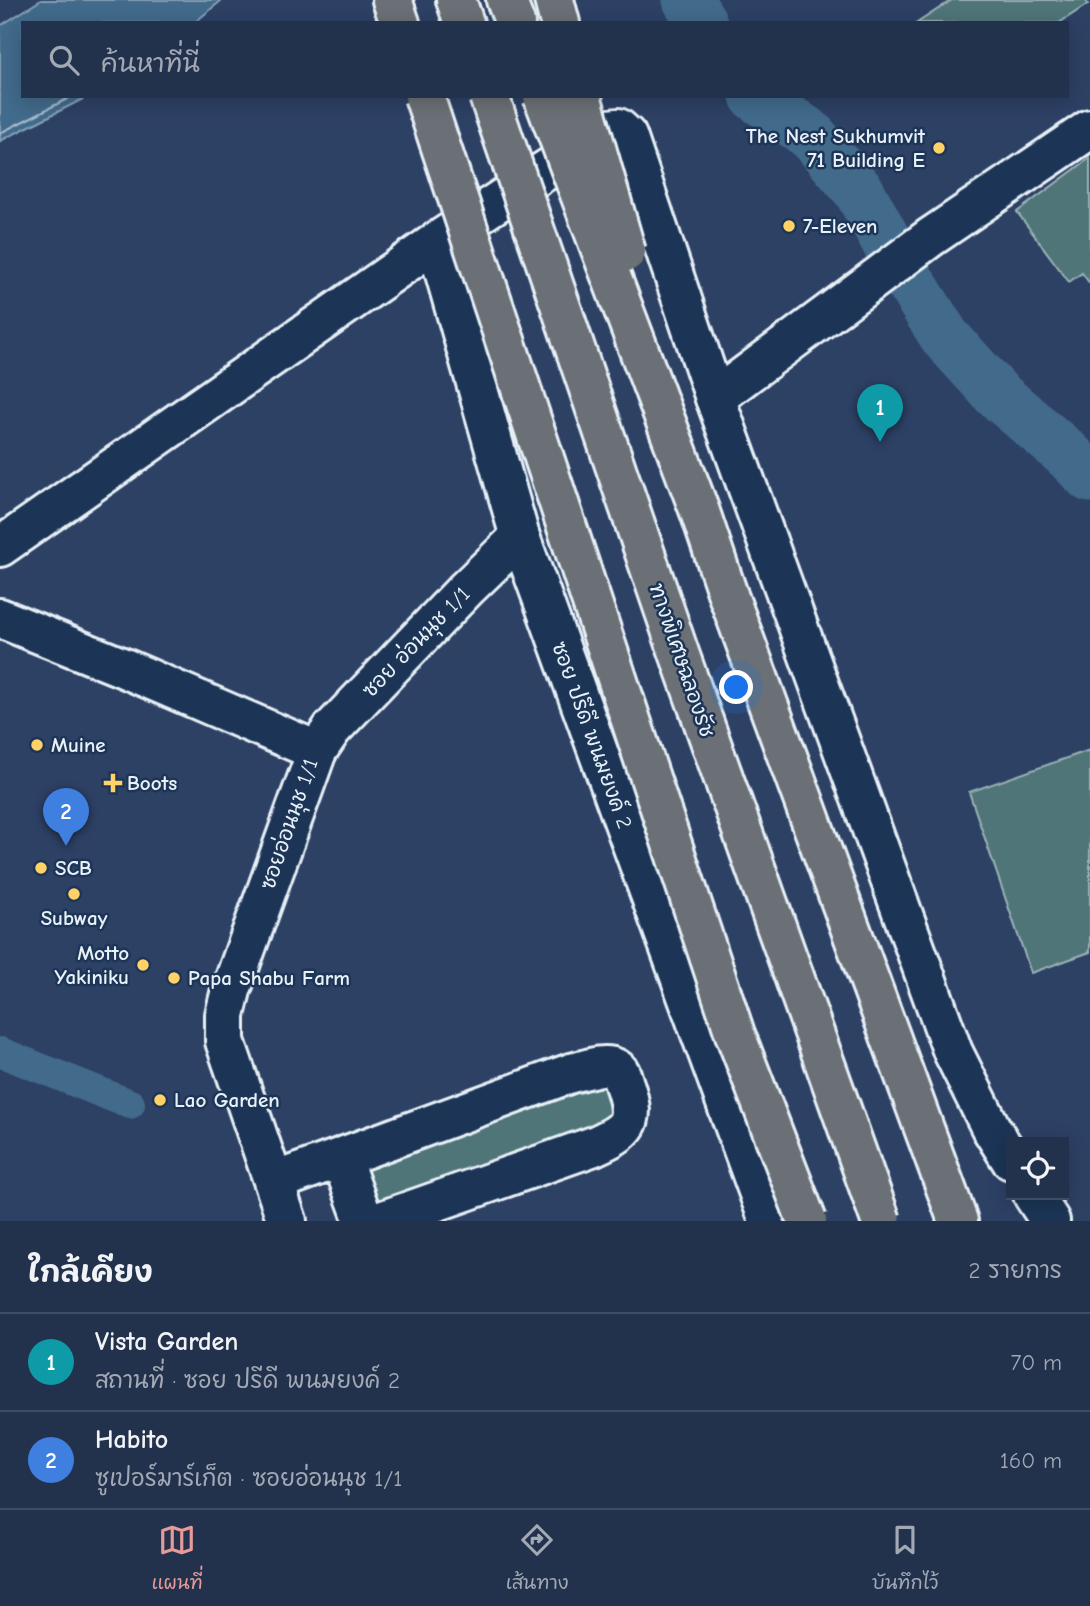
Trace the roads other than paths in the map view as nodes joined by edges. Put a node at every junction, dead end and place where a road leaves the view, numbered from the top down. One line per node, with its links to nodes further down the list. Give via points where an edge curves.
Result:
1 (392, 0): 5 (highway)
2 (456, 0): 6 (highway)
3 (506, 0): 7 (highway)
4 (554, 0): 8 (highway)
5 (399, 21)
6 (463, 21)
7 (514, 21)
8 (559, 21)
9 (425, 98): 29 (highway, bridge, via 735,1034)
10 (490, 98): 30 (highway, ทางพิเศษฉลองรัช, bridge)
11 (544, 98): 16 (highway, bridge)
12 (582, 98): 16 (highway, bridge)
13 (1090, 130): 15 (street, via 931,237)
14 (436, 242): 15 (street, via 609,129 618,128 627,136); 17 (street, ซอย ปรีดี พนมยงค์ 2); 18 (street)
15 (715, 398): 21 (street, via 953,1052)
16 (700, 512): 31 (highway, bridge)
17 (520, 537): 20 (street, ซอย อ่อนนุช 1/1, via 360,699); 28 (street, ซอย ปรีดี พนมยงค์ 2)
18 (0, 547)
19 (0, 618): 20 (street, ซอยอ่อนนุช 1/1)
20 (317, 751): 23 (street, ซอยอ่อนนุช 1/1, via 225,1015 225,1041)
21 (1006, 1152)
22 (341, 1158): 23 (street); 26 (street); 27 (street, via 571,1073 602,1066 619,1071 631,1110 620,1135)
23 (274, 1182): 25 (street, ซอยอ่อนนุช 1/1)
24 (1036, 1200): 32 (street)
25 (287, 1221)
26 (364, 1221)
27 (381, 1221)
28 (769, 1221)
29 (807, 1221)
30 (881, 1221)
31 (958, 1221)
32 (1050, 1221)

